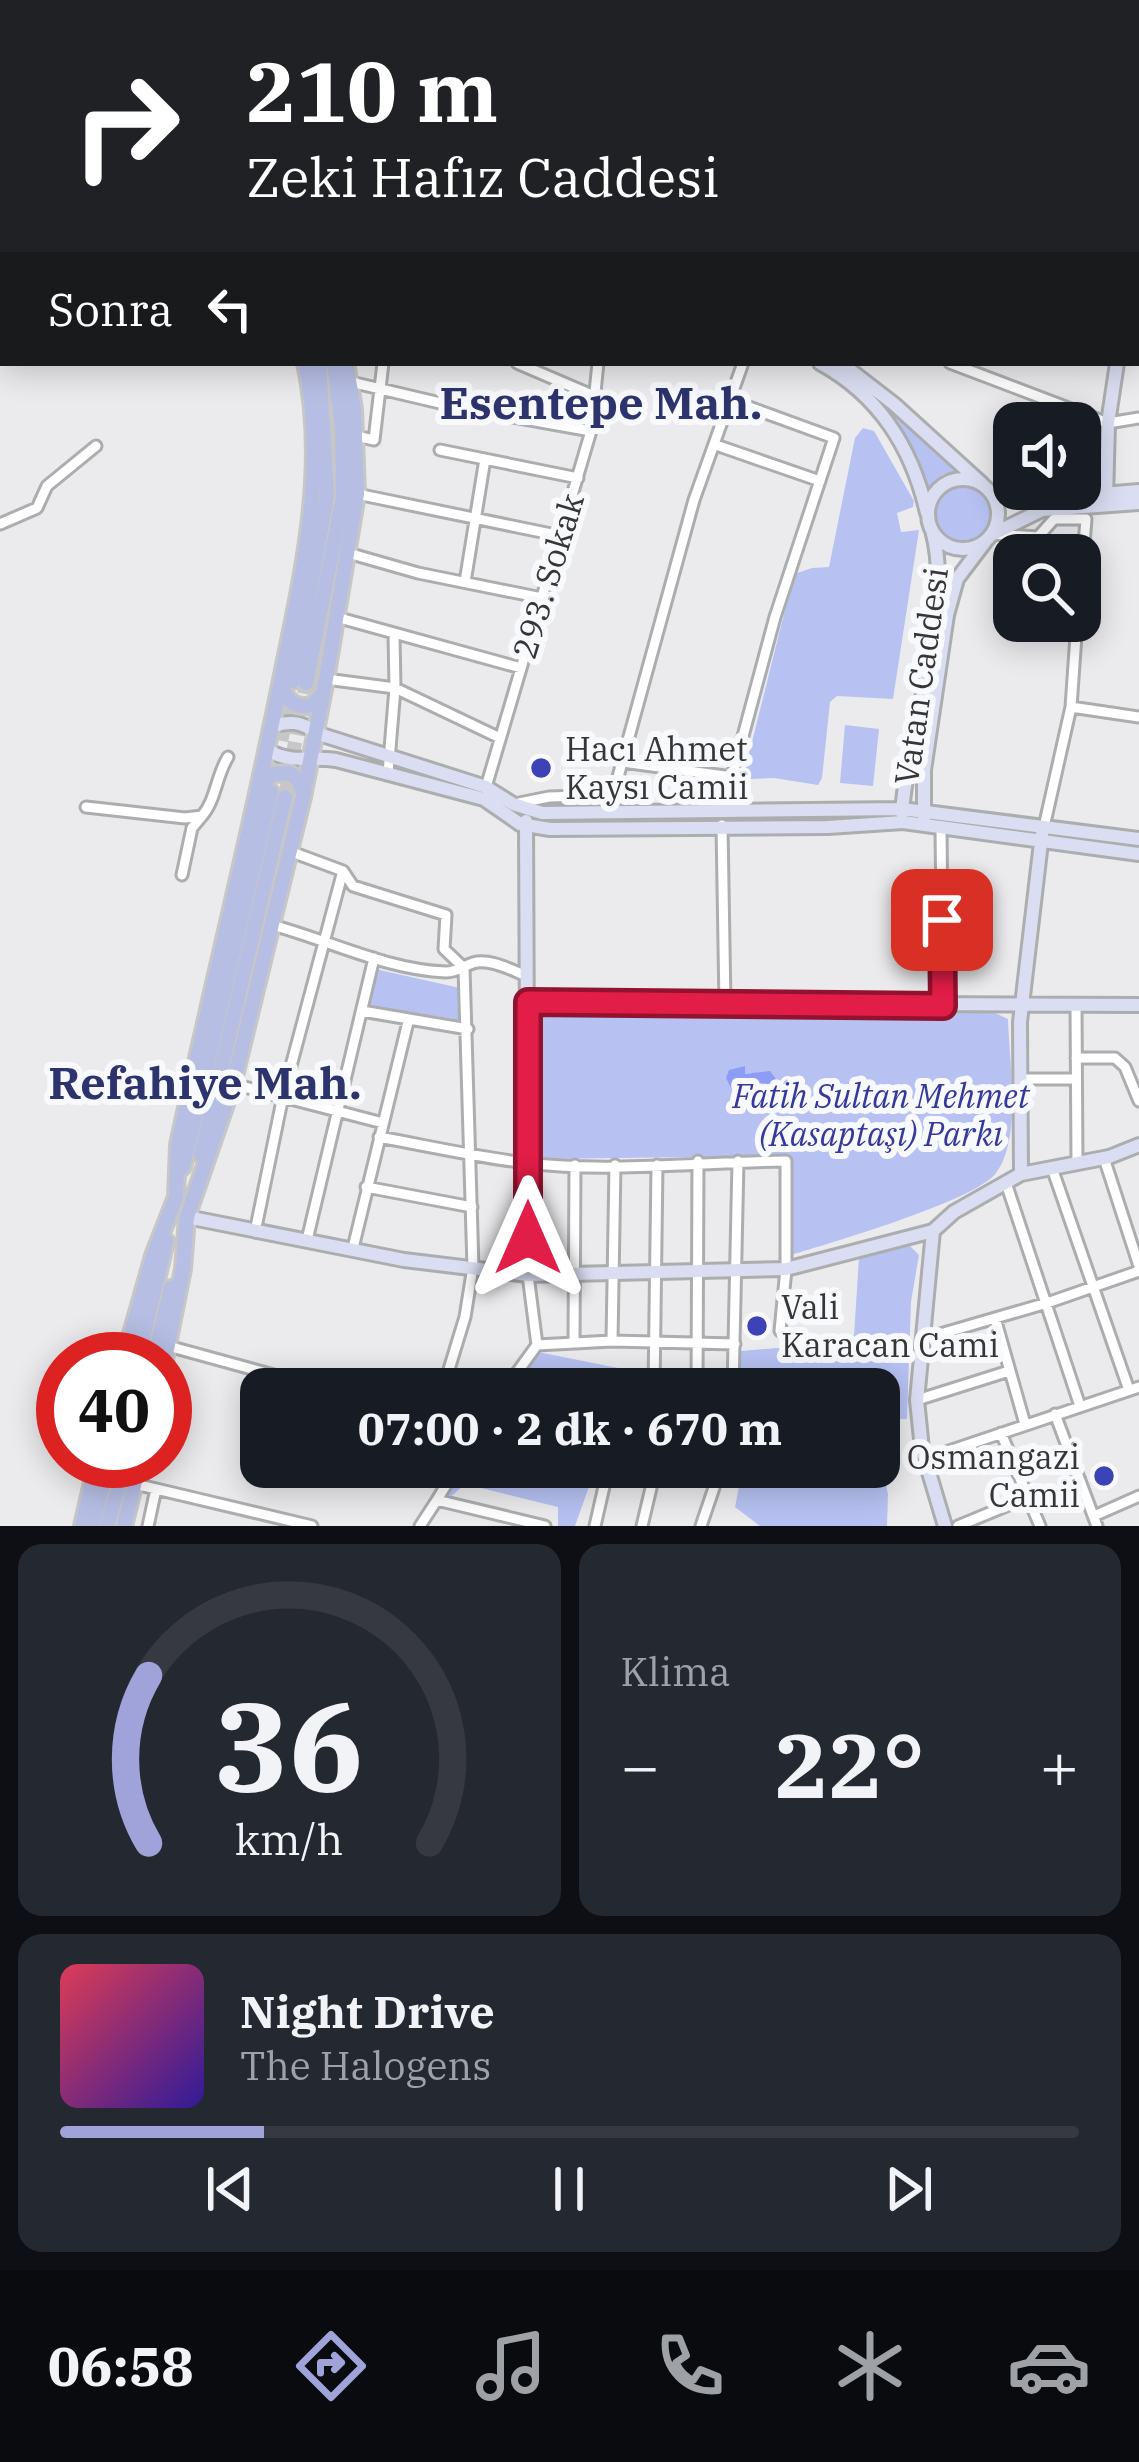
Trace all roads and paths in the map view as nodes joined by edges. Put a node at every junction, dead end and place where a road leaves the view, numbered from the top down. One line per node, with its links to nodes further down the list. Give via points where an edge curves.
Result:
1 (305, 366): 49 (main road, via 313,497)
2 (319, 366): 49 (main road, via 327,496)
3 (334, 366): 49 (main road, via 343,497)
4 (347, 366): 12 (main road)
5 (382, 366): 13 (street)
6 (525, 366): 14 (street)
7 (598, 366): 14 (street, 293. Sokak)
8 (741, 366): 15 (street)
9 (958, 366): 16 (street)
10 (1117, 366): 18 (main road)
11 (844, 367): 27 (main road); 35 (main road, Vatan Caddesi, via 905,446)
12 (351, 382): 13 (street); 20 (main road)
13 (382, 387): 19 (street); 20 (street, via 374,440)
14 (594, 396): 19 (street, 293. Sokak)
15 (730, 400): 22 (street); 26 (street, via 834,438)
16 (1045, 401): 18 (street)
17 (1139, 418): 18 (street)
18 (1108, 424): 32 (main road)
19 (591, 431): 25 (street, 293. Sokak)
20 (356, 436): 30 (main road)
21 (96, 446): 36 (street, via 46,486 37,508)
22 (716, 446): 26 (street); 61 (street)
23 (440, 450): 24 (street)
24 (485, 459): 25 (street); 34 (street)
25 (578, 478): 39 (street, 293. Sokak)
26 (820, 481): 61 (street, via 732,777)
27 (987, 490): 28 (main road); 35 (main road, via 972,480 951,481 934,495); 40 (main road, via 998,514)
28 (993, 491)
29 (1139, 491): 32 (main road)
30 (357, 494): 34 (street); 42 (main road)
31 (1101, 498): 32 (main road)
32 (1106, 498): 33 (main road); 40 (main road, via 1042,510)
33 (1139, 503)
34 (474, 520): 39 (street); 43 (street)
35 (930, 523): 40 (main road, via 955,548); 69 (main road, Vatan Caddesi, via 940,559)
36 (0, 524)
37 (1041, 534): 38 (street, via 1054,519 1087,519)
38 (1086, 534)
39 (560, 536): 44 (street, 293. Sokak)
40 (988, 538): 41 (street); 70 (main road, Vatan Caddesi, via 957,579 947,615)
41 (993, 538)
42 (347, 553): 43 (street); 45 (main road)
43 (465, 582): 44 (street)
44 (542, 598): 48 (street, 293. Sokak)
45 (336, 617): 46 (street); 50 (main road)
46 (394, 634): 48 (street); 51 (street)
47 (1076, 642): 52 (street)
48 (521, 668): 56 (street, 293. Sokak)
49 (293, 681): 50 (main road, via 286,699 304,707); 54 (main road)
50 (325, 684): 51 (street); 55 (main road)
51 (395, 688): 56 (street); 60 (street)
52 (1071, 707): 53 (street); 74 (street)
53 (1139, 717)
54 (272, 726): 55 (main road, via 289,721); 57 (main road)
55 (316, 733): 58 (main road); 60 (main road)
56 (500, 738): 63 (street, 293. Sokak)
57 (268, 750): 58 (main road); 64 (main road)
58 (311, 756): 62 (main road); 65 (main road)
59 (228, 758): 68 (street)
60 (389, 758): 62 (street); 63 (main road)
61 (623, 762): 66 (street, via 613,796)
62 (388, 773): 71 (main road, via 484,799)
63 (486, 787): 66 (main road)
64 (273, 791): 65 (main road, via 273,774 289,773); 120 (main road); 122 (main road)
65 (303, 797): 78 (main road)
66 (520, 806): 69 (main road); 71 (main road)
67 (86, 807): 68 (street)
68 (202, 816): 82 (street)
69 (903, 816): 70 (main road); 72 (main road, via 828,827)
70 (924, 819): 73 (main road); 74 (main road)
71 (525, 824): 72 (main road); 87 (main road)
72 (722, 825): 89 (street)
73 (941, 829): 75 (main road); 91 (street)
74 (1042, 834): 75 (main road); 76 (main road); 77 (main road); 80 (main road)
75 (998, 835): 80 (main road)
76 (1139, 839)
77 (1067, 844): 79 (main road); 80 (main road)
78 (289, 850): 81 (street); 83 (main road)
79 (1139, 854)
80 (1039, 857): 92 (main road)
81 (343, 871): 84 (street); 86 (street, via 353,886 446,915 444,949)
82 (182, 875)
83 (272, 925): 84 (street); 100 (main road)
84 (324, 939): 85 (street); 101 (street)
85 (374, 958): 86 (street); 94 (street)
86 (464, 968): 87 (street, via 494,964); 96 (street)
87 (527, 976): 88 (main road)
88 (528, 1002): 89 (main road); 111 (main road)
89 (725, 1005): 91 (main road)
90 (1139, 1005): 93 (main road)
91 (943, 1006): 92 (main road)
92 (1022, 1006): 93 (main road); 98 (main road)
93 (1076, 1006): 97 (street)
94 (362, 1011): 95 (street); 103 (street)
95 (409, 1022): 96 (street); 104 (street)
96 (468, 1029): 107 (street)
97 (1076, 1058): 99 (street); 102 (street, via 1115,1058)
98 (1020, 1078): 99 (street); 117 (main road)
99 (1076, 1079): 112 (street)
100 (233, 1084): 101 (street); 122 (main road)
101 (283, 1096): 103 (street); 124 (street)
102 (1139, 1101)
103 (338, 1112): 104 (street); 125 (street)
104 (383, 1123): 105 (street)
105 (380, 1136): 107 (street); 119 (street)
106 (1139, 1145): 108 (main road)
107 (471, 1154): 111 (street); 121 (street)
108 (1104, 1158): 112 (main road); 129 (street)
109 (698, 1161): 110 (street); 115 (street); 130 (street)
110 (739, 1161): 128 (street, via 786,1161); 131 (street)
111 (529, 1163): 113 (street); 135 (main road)
112 (1077, 1163): 116 (main road)
113 (575, 1165): 114 (street); 133 (street)
114 (615, 1165): 115 (street); 132 (street)
115 (657, 1166): 134 (street)
116 (1052, 1168): 117 (main road); 136 (street)
117 (1021, 1174): 118 (main road)
118 (1006, 1183): 123 (main road); 137 (street)
119 (366, 1187): 121 (street); 126 (street)
120 (176, 1197): 140 (main road); 141 (main road)
121 (472, 1207): 127 (street)
122 (187, 1217): 124 (main road); 142 (main road); 143 (main road)
123 (932, 1231): 128 (main road); 144 (main road)
124 (255, 1232): 125 (main road)
125 (307, 1240): 126 (main road)
126 (353, 1248): 127 (main road)
127 (472, 1267): 135 (main road); 152 (street)
128 (786, 1269): 131 (main road); 139 (street)
129 (1139, 1269): 136 (street)
130 (698, 1271): 131 (main road); 134 (main road); 148 (street)
131 (735, 1271): 149 (street)
132 (614, 1273): 133 (main road); 134 (main road); 146 (street)
133 (575, 1274): 135 (main road); 145 (street)
134 (657, 1274): 147 (street)
135 (528, 1275): 150 (street)
136 (1090, 1288): 137 (street); 159 (street)
137 (1047, 1303): 138 (street); 161 (street)
138 (995, 1318): 144 (street); 158 (street)
139 (779, 1331)
140 (132, 1332)
141 (144, 1332)
142 (160, 1332)
143 (170, 1332)
144 (923, 1339): 160 (main road)
145 (574, 1341): 146 (street); 150 (street)
146 (612, 1341): 147 (street)
147 (653, 1341): 148 (street); 154 (street)
148 (698, 1344): 149 (street); 155 (street)
149 (735, 1344): 156 (street)
150 (537, 1345): 153 (street)
151 (192, 1359): 157 (street)
152 (449, 1368)
153 (520, 1368)
154 (654, 1368)
155 (697, 1368)
156 (734, 1368)
157 (240, 1369)
158 (1009, 1371): 160 (street); 163 (street)
159 (1134, 1389): 161 (street)
160 (917, 1400): 165 (main road)
161 (1080, 1406): 162 (street)
162 (1055, 1414): 163 (street); 179 (street)
163 (1025, 1424): 164 (street)
164 (1001, 1433): 165 (street); 177 (street)
165 (925, 1460): 191 (main road)
166 (91, 1488): 180 (main road)
167 (103, 1488): 181 (main road)
168 (118, 1488): 182 (main road)
169 (133, 1488): 183 (main road)
170 (152, 1488): 175 (street)
171 (444, 1488): 178 (street)
172 (604, 1488): 188 (street)
173 (651, 1488): 189 (street)
174 (713, 1488): 190 (street)
175 (156, 1489): 184 (street); 185 (street)
176 (1139, 1496): 179 (street)
177 (1028, 1497): 192 (street); 193 (street)
178 (437, 1500): 186 (street); 187 (street)
179 (1096, 1521)
180 (82, 1526)
181 (92, 1526)
182 (107, 1526)
183 (124, 1526)
184 (148, 1526)
185 (312, 1526)
186 (420, 1526)
187 (544, 1526)
188 (596, 1526)
189 (642, 1526)
190 (700, 1526)
191 (945, 1526)
192 (958, 1526)
193 (1040, 1526)

